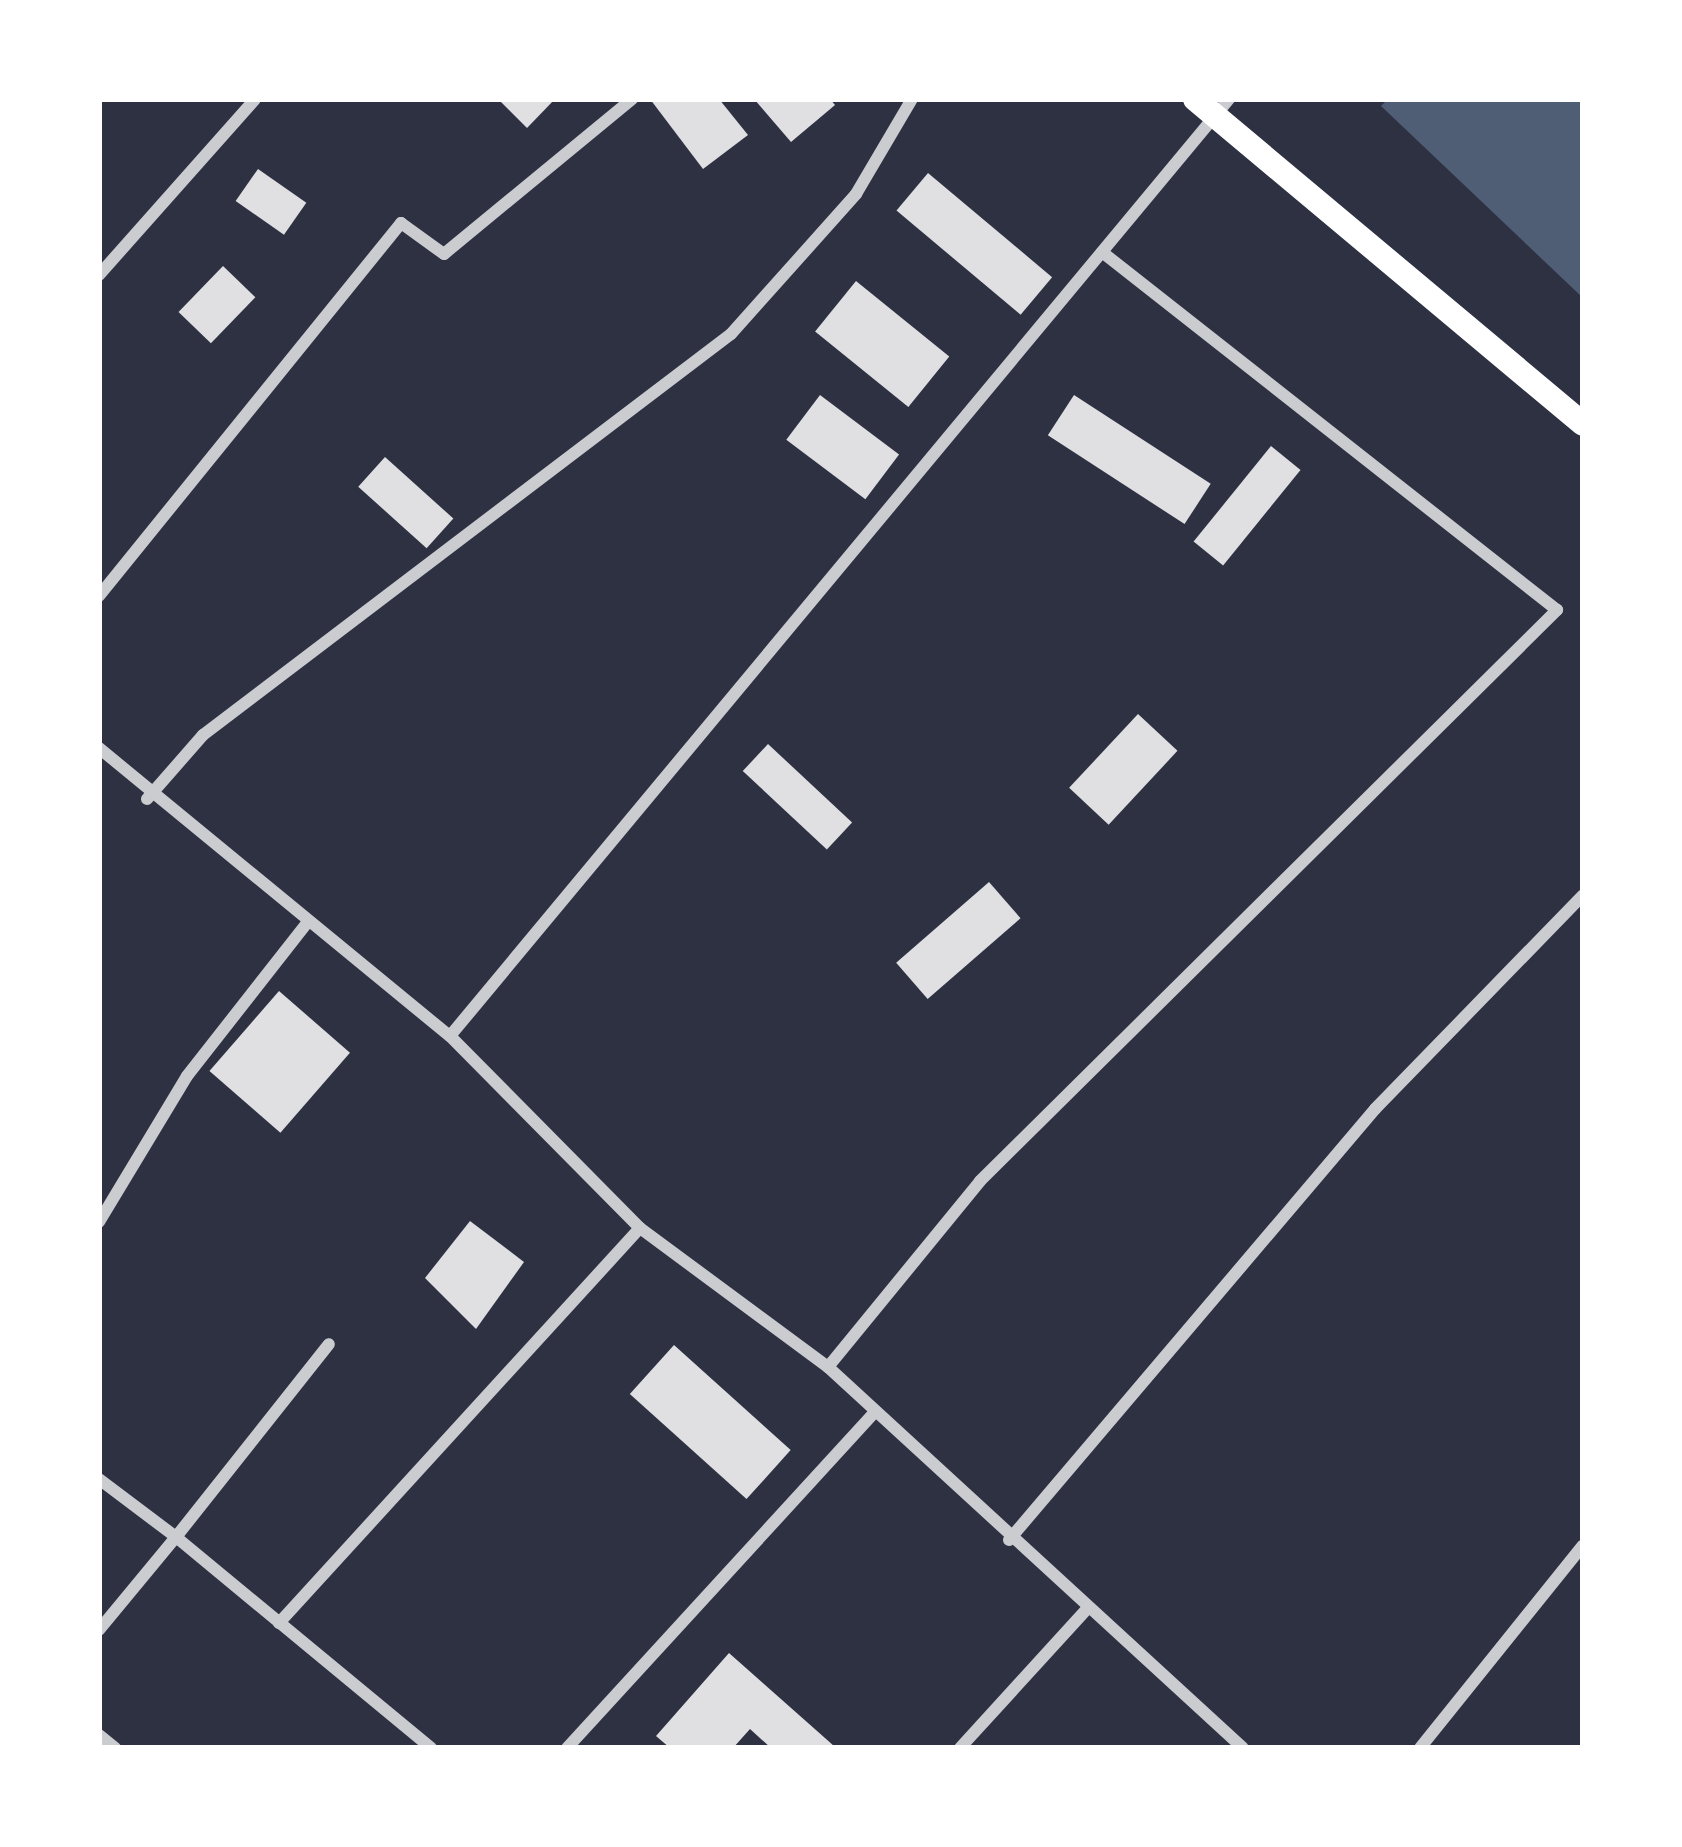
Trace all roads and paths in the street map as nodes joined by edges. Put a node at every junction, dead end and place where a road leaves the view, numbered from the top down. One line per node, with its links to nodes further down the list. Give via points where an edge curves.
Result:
1 (255, 99): 7 (street)
2 (632, 99): 9 (street, via 444,254 401,223)
3 (912, 99): 11 (street, via 856,194 731,334 203,735)
4 (1195, 99): 5 (main road)
5 (1222, 108): 6 (street); 8 (main road)
6 (1102, 252): 14 (street); 18 (street, via 1557,610 980,1181)
7 (99, 275)
8 (1583, 424)
9 (99, 596)
10 (99, 748): 11 (street)
11 (147, 799): 13 (street)
12 (1583, 896): 22 (street, via 1375,1109)
13 (306, 924): 14 (street); 15 (street, via 187,1076)
14 (450, 1036): 16 (street)
15 (99, 1222)
16 (640, 1228): 18 (street); 25 (street)
17 (329, 1344): 21 (street)
18 (828, 1367): 19 (street)
19 (875, 1412): 22 (street); 30 (street)
20 (99, 1479): 21 (street)
21 (176, 1537): 25 (street); 26 (street)
22 (1009, 1540): 24 (street)
23 (1583, 1545): 33 (street)
24 (1087, 1609): 31 (street); 32 (street)
25 (278, 1623): 29 (street)
26 (99, 1630)
27 (99, 1735): 28 (street)
28 (115, 1748)
29 (431, 1748)
30 (567, 1748)
31 (960, 1748)
32 (1243, 1748)
33 (1420, 1748)

